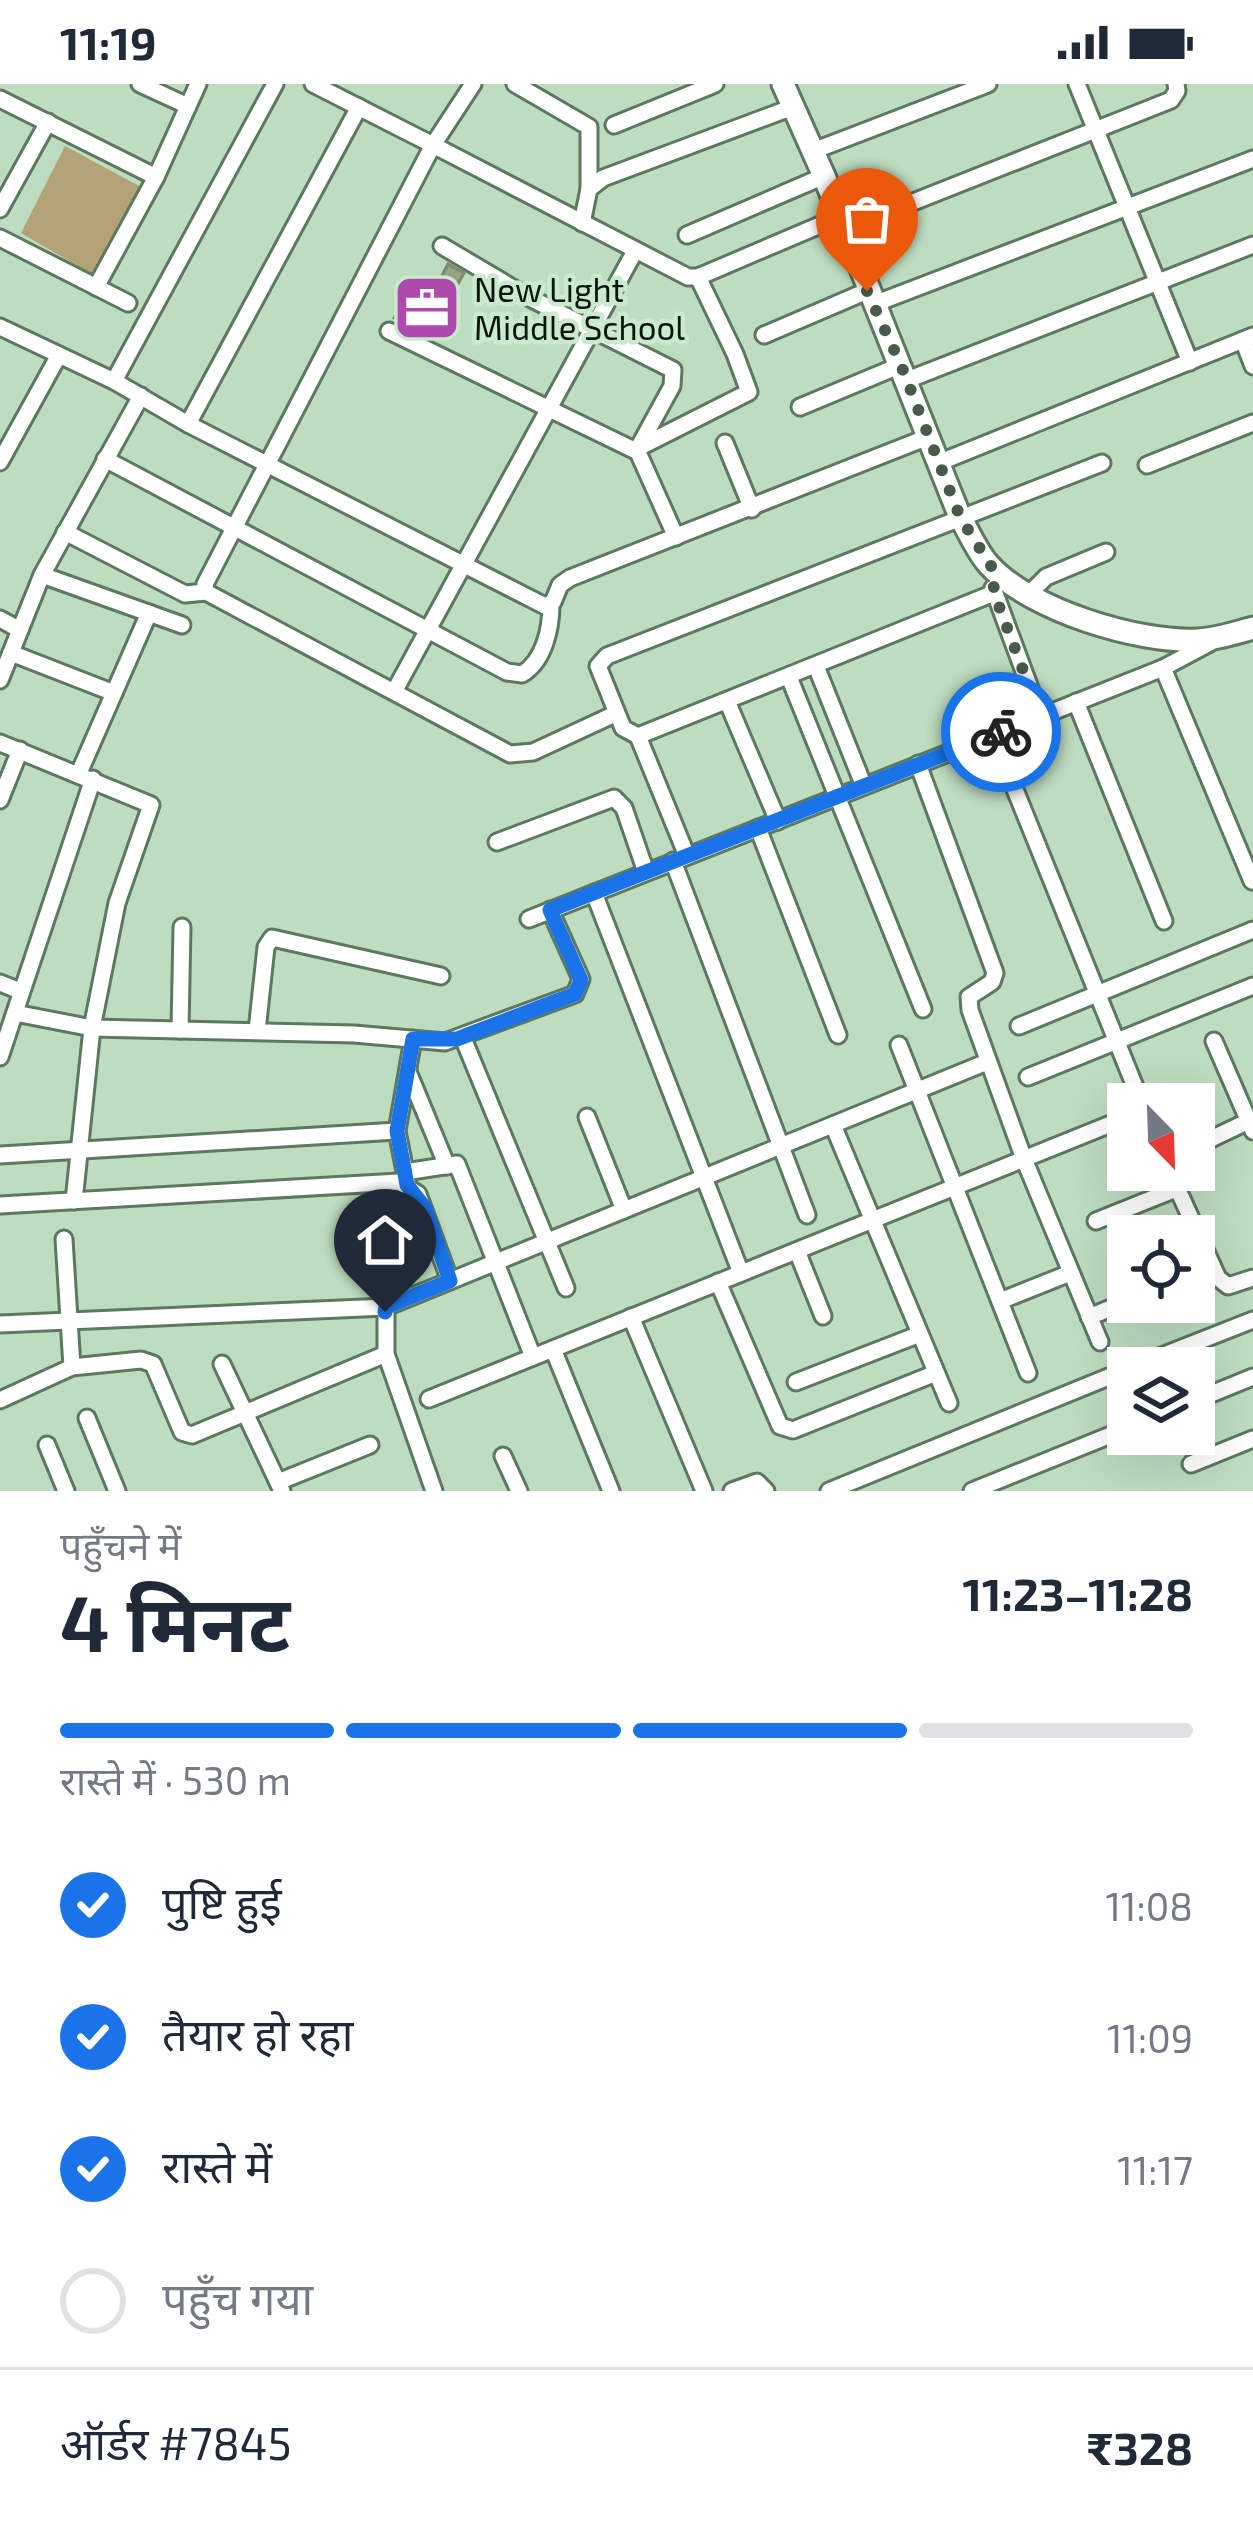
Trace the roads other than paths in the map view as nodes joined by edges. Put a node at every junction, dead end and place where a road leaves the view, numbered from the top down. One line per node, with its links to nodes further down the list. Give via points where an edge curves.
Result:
1 (140, 84): 13 (street)
2 (198, 84): 13 (street)
3 (275, 84): 48 (street)
4 (313, 84): 14 (street)
5 (473, 84): 19 (street)
6 (515, 84): 24 (street, via 589,127)
7 (715, 84): 17 (street)
8 (783, 84): 15 (street)
9 (988, 84): 20 (street)
10 (1077, 84): 18 (street)
11 (1176, 84): 18 (street, via 1171,100)
12 (0, 99): 16 (street)
13 (188, 106): 23 (street)
14 (358, 107): 19 (street); 53 (street)
15 (793, 107): 20 (street); 24 (street)
16 (48, 122): 23 (street); 25 (street)
17 (614, 125)
18 (1094, 129): 26 (street); 28 (street)
19 (434, 146): 27 (street); 61 (street)
20 (813, 151): 22 (street)
21 (1253, 159): 26 (street)
22 (824, 176): 28 (street); 29 (street)
23 (156, 177): 36 (street)
24 (589, 189): 27 (street)
25 (0, 209)
26 (1126, 209): 35 (street); 37 (street)
27 (582, 223): 33 (street)
28 (842, 223): 34 (street); 37 (street)
29 (687, 235)
30 (0, 238): 36 (street)
31 (1253, 245): 35 (street)
32 (442, 246): 40 (street)
33 (635, 251): 34 (street); 40 (street)
34 (698, 278): 56 (street, via 749,392)
35 (1159, 284): 45 (street); 47 (street)
36 (96, 286): 38 (street)
37 (870, 298): 42 (street); 47 (street)
38 (128, 303)
39 (0, 327): 44 (street)
40 (593, 328): 51 (street); 56 (street, via 674,370)
41 (389, 331): 51 (street)
42 (764, 335)
43 (1248, 338): 45 (street); 46 (street)
44 (59, 355): 48 (street); 58 (street)
45 (1190, 362): 59 (street)
46 (1253, 367)
47 (904, 373): 50 (street); 54 (street)
48 (114, 381): 49 (street)
49 (141, 396): 53 (street); 57 (street)
50 (800, 407)
51 (549, 411): 56 (street); 69 (street)
52 (1253, 423): 62 (street)
53 (188, 424): 61 (street)
54 (928, 436): 59 (street); 63 (street)
55 (725, 443): 63 (street)
56 (637, 450): 67 (street)
57 (105, 459): 65 (street); 66 (street)
58 (0, 462)
59 (938, 463): 64 (street)
60 (1102, 463): 64 (street)
61 (268, 465): 65 (street); 69 (street)
62 (1147, 465)
63 (752, 509): 67 (street)
64 (960, 517): 70 (street); 92 (street, via 603,658 598,666)
65 (236, 527): 72 (street); 79 (street)
66 (65, 532): 71 (street); 72 (street, via 184,594)
67 (676, 537): 75 (street, via 564,581)
68 (1106, 552): 74 (street, via 1046,577)
69 (465, 563): 75 (street); 79 (street)
70 (993, 569): 73 (street); 74 (street)
71 (42, 575): 76 (street); 81 (street)
72 (206, 592): 88 (street)
73 (994, 593): 84 (street); 93 (street)
74 (1029, 594): 82 (street, via 1120,631)
75 (551, 604): 79 (street, via 540,652 522,674)
76 (149, 613): 78 (street); 89 (street)
77 (0, 619): 81 (street)
78 (182, 625)
79 (429, 628): 88 (street)
80 (1253, 628): 82 (street)
81 (20, 630): 83 (street)
82 (1217, 638): 85 (street)
83 (11, 653): 87 (street); 89 (street)
84 (816, 666): 86 (street); 100 (street)
85 (1162, 668): 91 (street); 106 (street)
86 (789, 677): 90 (street); 101 (street)
87 (0, 680)
88 (395, 690): 92 (street, via 516,755)
89 (114, 693): 99 (street)
90 (727, 701): 95 (street); 103 (street)
91 (1076, 702): 93 (street); 113 (street)
92 (615, 714): 95 (street)
93 (1040, 715): 94 (street)
94 (994, 735): 98 (street); 120 (street)
95 (638, 736): 107 (street)
96 (0, 743): 97 (street)
97 (20, 750): 99 (street); 102 (street)
98 (918, 764): 100 (street); 134 (street, via 994,968 992,982 968,998)
99 (86, 776): 119 (street); 124 (street, via 151,805 117,903)
100 (863, 784): 101 (street)
101 (836, 796): 103 (street); 121 (street)
102 (0, 800)
103 (778, 820): 104 (street)
104 (758, 828): 107 (street); 127 (street)
105 (497, 842): 108 (street, via 614,797)
106 (1246, 846): 109 (street)
107 (680, 859): 108 (street); 145 (street)
108 (646, 872): 110 (street)
109 (1252, 881)
110 (594, 892): 111 (street); 150 (street)
111 (550, 910): 112 (street); 128 (street, via 580,989)
112 (529, 919)
113 (1164, 921)
114 (182, 927): 125 (street)
115 (1253, 930): 120 (street)
116 (441, 976): 126 (street, via 272,938)
117 (0, 983): 119 (street)
118 (1253, 986): 131 (street)
119 (20, 991): 122 (street)
120 (1098, 994): 123 (street); 131 (street)
121 (923, 1009)
122 (15, 1013): 124 (street); 133 (street)
123 (1019, 1025)
124 (92, 1028): 125 (street); 146 (street)
125 (180, 1030): 126 (street)
126 (257, 1031): 129 (street)
127 (838, 1035)
128 (463, 1038): 129 (street); 161 (street)
129 (413, 1039): 135 (street)
130 (1214, 1040): 140 (street)
131 (1117, 1041): 136 (street); 137 (street)
132 (899, 1045): 138 (street)
133 (0, 1057)
134 (987, 1062): 138 (street); 148 (street)
135 (407, 1071): 143 (street); 149 (street)
136 (1028, 1077)
137 (1134, 1083)
138 (917, 1090): 141 (street); 152 (street)
139 (587, 1117): 156 (street)
140 (1252, 1124): 144 (street)
141 (833, 1125): 145 (street); 158 (street)
142 (1107, 1125): 148 (street)
143 (397, 1131): 146 (street); 151 (street)
144 (1215, 1139)
145 (781, 1146): 150 (street); 157 (street)
146 (79, 1153): 147 (street); 154 (street)
147 (0, 1156)
148 (1024, 1159): 152 (street); 166 (street)
149 (447, 1166): 151 (street); 163 (street, via 457,1164)
150 (703, 1178): 156 (street); 165 (street)
151 (406, 1179): 154 (street); 168 (street)
152 (955, 1186): 158 (street); 171 (street)
153 (1171, 1191): 159 (street)
154 (74, 1201): 155 (street)
155 (0, 1205)
156 (624, 1210): 161 (street)
157 (807, 1215)
158 (873, 1220): 162 (street); 180 (street)
159 (1096, 1221)
160 (64, 1239): 177 (street)
161 (544, 1243): 163 (street); 170 (street)
162 (796, 1251): 165 (street); 174 (street)
163 (494, 1264): 168 (street); 185 (street)
164 (1215, 1272): 167 (street, via 1223,1285)
165 (741, 1273): 169 (street)
166 (1070, 1273): 171 (street); 176 (street)
167 (1253, 1278)
168 (450, 1281): 172 (street)
169 (718, 1282): 175 (street); 188 (street, via 786,1429)
170 (566, 1288)
171 (1000, 1301): 189 (street)
172 (386, 1307): 177 (street); 184 (street)
173 (1107, 1309): 176 (street)
174 (823, 1316)
175 (631, 1317): 183 (street); 211 (street)
176 (1089, 1317): 181 (street)
177 (70, 1320): 179 (street); 187 (street)
178 (1253, 1320): 182 (street)
179 (0, 1324)
180 (920, 1334): 188 (street); 192 (street)
181 (1100, 1342)
182 (1185, 1347)
183 (553, 1349): 185 (street); 210 (street)
184 (386, 1354): 197 (street); 208 (street)
185 (533, 1357): 194 (street)
186 (222, 1364): 197 (street)
187 (72, 1367): 195 (street); 197 (street, via 153,1364 185,1435)
188 (936, 1372): 196 (street)
189 (1028, 1372)
190 (1253, 1377): 193 (street)
191 (1107, 1378): 214 (street)
192 (796, 1382)
193 (1215, 1392)
194 (429, 1399)
195 (0, 1400)
196 (949, 1403)
197 (244, 1415): 205 (street)
198 (87, 1418): 207 (street)
199 (1107, 1436): 215 (street)
200 (1253, 1439): 204 (street)
201 (47, 1444): 206 (street)
202 (370, 1445): 205 (street)
203 (503, 1456): 209 (street)
204 (1191, 1464)
205 (280, 1486)
206 (66, 1491)
207 (117, 1491)
208 (434, 1491)
209 (519, 1491)
210 (611, 1491)
211 (704, 1491)
212 (732, 1491): 213 (street, via 757,1482)
213 (766, 1491)
214 (829, 1491)
215 (972, 1491)

